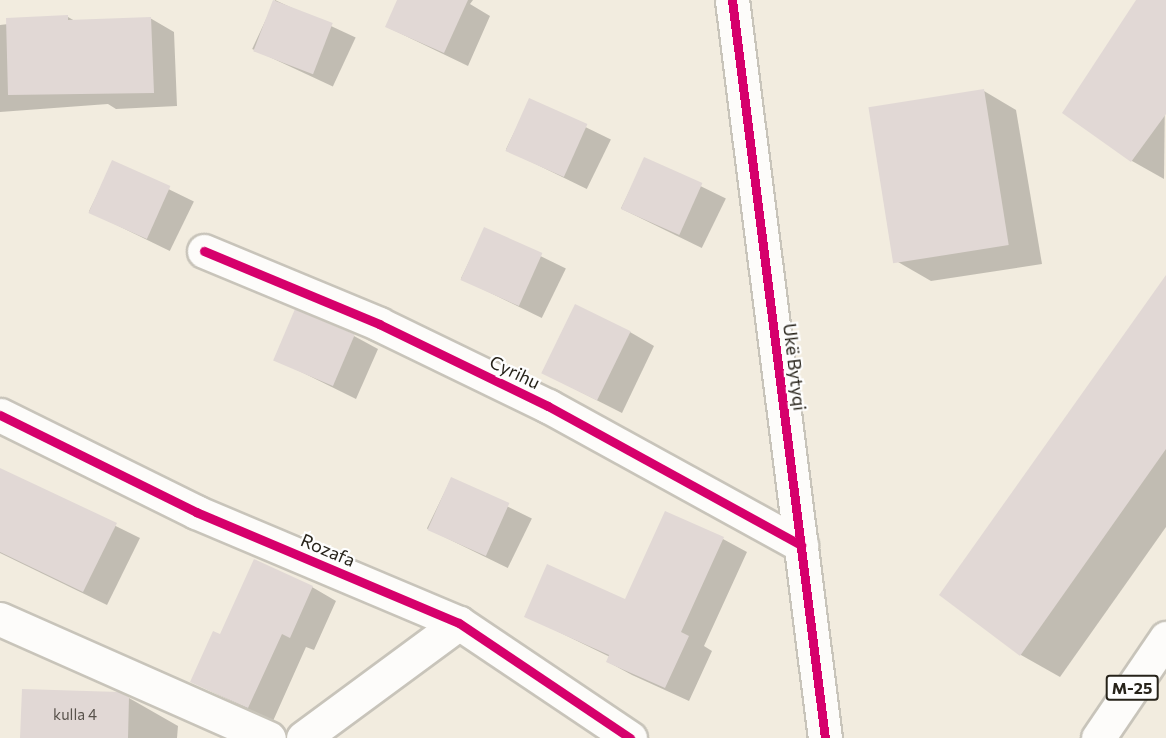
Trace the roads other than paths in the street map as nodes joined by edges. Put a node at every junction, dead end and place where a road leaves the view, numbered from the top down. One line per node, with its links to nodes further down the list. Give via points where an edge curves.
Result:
1 (732, 0): 4 (street, Ukë Bytyqi)
2 (204, 251): 4 (street, Cyrihu, via 379,324 548,406)
3 (0, 415): 5 (street, Rozafa, via 196,512)
4 (801, 545): 11 (street, Ukë Bytyqi)
5 (459, 623): 9 (street); 10 (street, Rozafa)
6 (10, 624): 8 (street)
7 (1166, 638): 12 (street, M-25)
8 (269, 738)
9 (303, 738)
10 (630, 738)
11 (825, 738)
12 (1098, 738)

